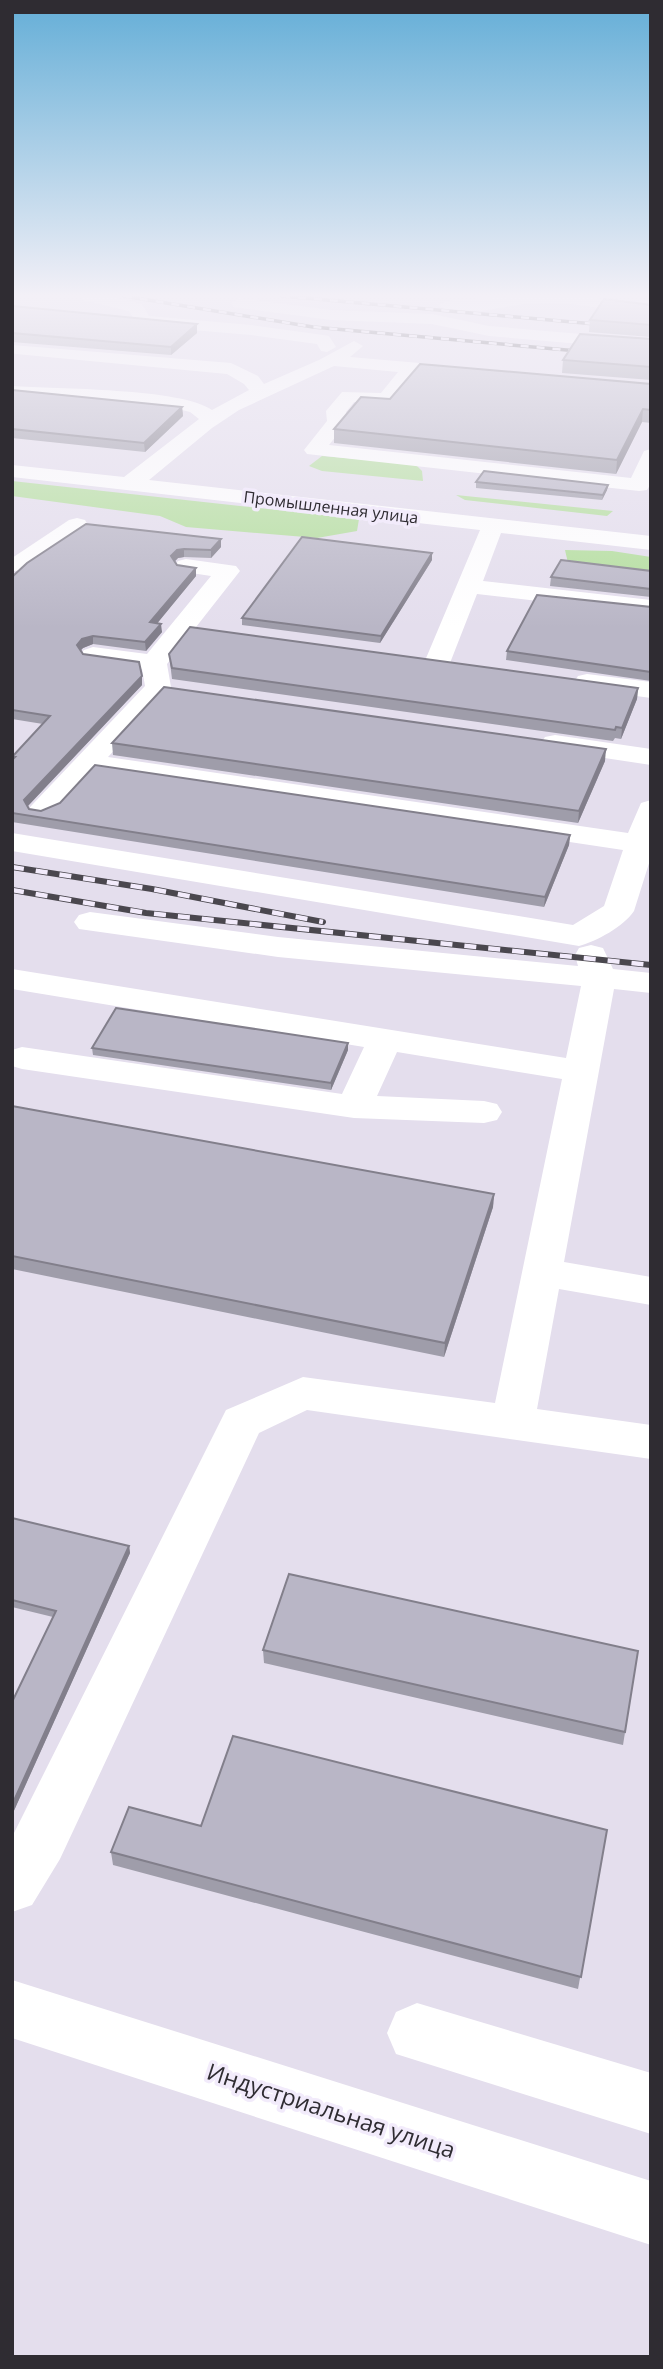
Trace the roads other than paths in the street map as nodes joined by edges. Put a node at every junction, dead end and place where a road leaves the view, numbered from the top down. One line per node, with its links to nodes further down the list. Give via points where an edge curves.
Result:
1 (192, 407): 4 (street)
2 (233, 407): 4 (street)
3 (340, 407): 5 (street, via 337,422 314,450 639,485)
4 (212, 419): 6 (street)
5 (651, 455)
6 (157, 466): 7 (street); 9 (street)
7 (187, 466)
8 (12, 471): 9 (street, Промышленная улица)
9 (128, 474): 11 (street, Промышленная улица)
10 (278, 477): 11 (street)
11 (258, 499): 13 (street, Промышленная улица)
12 (77, 525): 16 (street)
13 (493, 526): 14 (street, Промышленная улица); 17 (street)
14 (651, 543)
15 (186, 566): 19 (street, via 228,571)
16 (14, 568)
17 (468, 586): 18 (street); 23 (street)
18 (651, 607)
19 (183, 627): 20 (street); 25 (street)
20 (210, 631)
21 (93, 655): 25 (street)
22 (410, 659): 23 (street)
23 (436, 663): 24 (street)
24 (463, 667)
25 (156, 675): 28 (street); 31 (street)
26 (557, 678): 27 (street)
27 (651, 690)
28 (185, 691)
29 (527, 739): 30 (street)
30 (651, 757)
31 (88, 762): 33 (street); 35 (street)
32 (651, 809): 35 (street)
33 (42, 811)
34 (12, 842): 39 (street)
35 (645, 845): 36 (street)
36 (618, 911): 37 (street); 39 (street)
37 (651, 916)
38 (90, 922): 40 (street, via 278,947)
39 (579, 936): 40 (street)
40 (599, 978): 42 (street); 45 (street)
41 (12, 979): 43 (street)
42 (651, 983)
43 (385, 1040): 45 (street); 46 (street)
44 (22, 1058): 46 (street)
45 (581, 1071): 48 (street)
46 (354, 1107): 47 (street)
47 (484, 1112)
48 (542, 1272): 49 (street); 50 (street)
49 (651, 1291)
50 (513, 1422): 51 (street); 52 (street, via 303,1393 242,1422 41,1841)
51 (651, 1442)
52 (12, 1886)
53 (12, 2008): 56 (street, Индустриальная улица)
54 (417, 2033): 55 (street)
55 (651, 2104)
56 (651, 2213)

